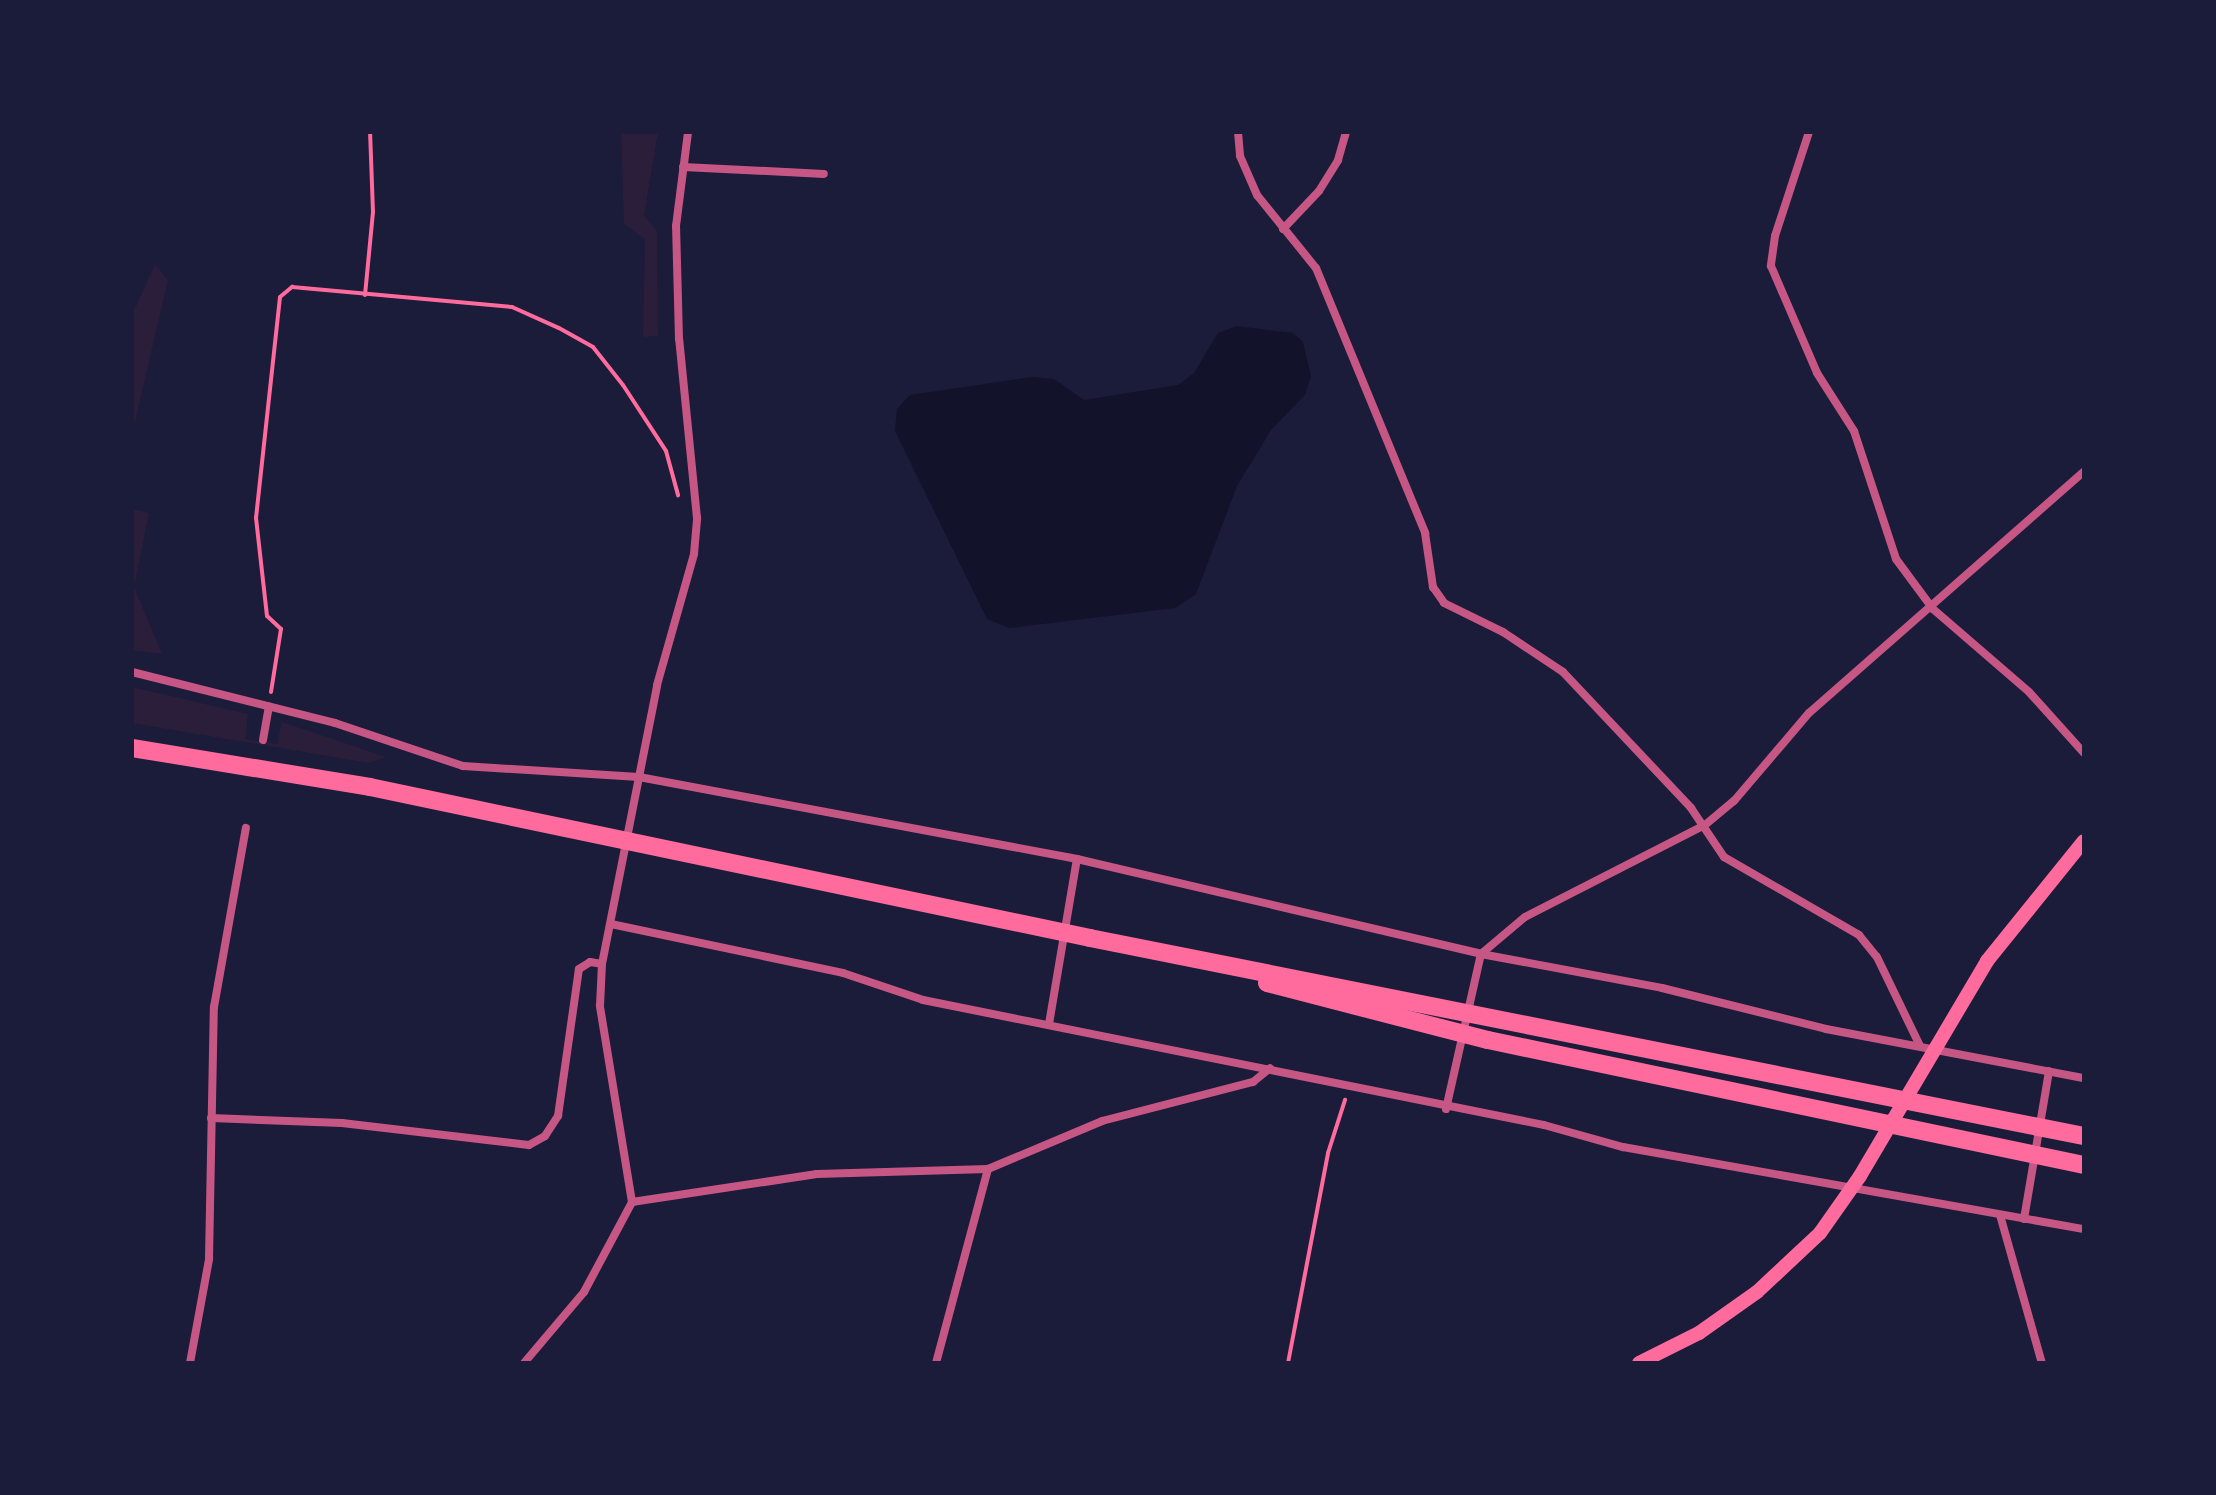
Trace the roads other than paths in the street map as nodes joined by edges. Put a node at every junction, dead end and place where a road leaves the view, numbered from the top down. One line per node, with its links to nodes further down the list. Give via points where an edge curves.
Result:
1 (688, 132): 5 (street)
2 (1238, 132): 7 (street, via 1240,156 1257,195)
3 (1346, 132): 7 (street, via 1338,160 1319,191)
4 (1809, 132): 9 (street, via 1775,236 1771,266 1817,373 1854,431 1896,559)
5 (683, 167): 6 (street); 15 (street, via 676,226 679,339 697,518 690,584 657,685)
6 (824, 174)
7 (1283, 229): 16 (street, via 1316,268 1329,297 1425,533 1433,587 1444,603 1503,632 1563,672)
8 (2084, 471): 9 (street, via 1989,550)
9 (1933, 609): 14 (street, via 2029,692); 16 (street, via 1809,713 1734,801)
10 (132, 672): 11 (street)
11 (269, 707): 12 (street); 15 (street, via 463,766)
12 (263, 740)
13 (132, 748): 21 (highway, via 370,787)
14 (2084, 753)
15 (639, 777): 19 (street); 20 (street)
16 (1705, 825): 22 (street, via 1525,917); 25 (street, via 1724,857 1859,935 1877,957)
17 (246, 828): 30 (street, via 214,1007)
18 (2084, 841): 25 (main road, via 1987,961)
19 (1077, 859): 22 (street); 24 (street)
20 (611, 924): 23 (street); 24 (street, via 843,973 923,1000)
21 (1090, 938): 31 (highway); 32 (highway, via 1488,1040)
22 (1481, 954): 25 (street, via 1662,988); 29 (street)
23 (602, 964): 30 (street, via 590,962 579,969 558,1116 545,1136 529,1145 342,1123); 35 (street, via 600,1006)
24 (1049, 1024): 26 (street)
25 (1927, 1048): 27 (street); 34 (main road)
26 (1270, 1068): 29 (street); 33 (street, via 1253,1082 1102,1121)
27 (2049, 1071): 28 (street); 37 (street)
28 (2084, 1078)
29 (1446, 1109): 34 (street)
30 (211, 1118): 39 (street, via 209,1259)
31 (2084, 1136)
32 (2084, 1165)
33 (988, 1169): 35 (street, via 817,1174); 41 (street)
34 (1852, 1189): 36 (street); 42 (main road, via 1820,1233 1757,1292 1699,1333)
35 (632, 1202): 40 (street, via 584,1292)
36 (2000, 1215): 37 (street); 43 (street)
37 (2024, 1219): 38 (street)
38 (2084, 1229)
39 (190, 1363)
40 (524, 1363)
41 (936, 1363)
42 (1639, 1363)
43 (2042, 1363)

